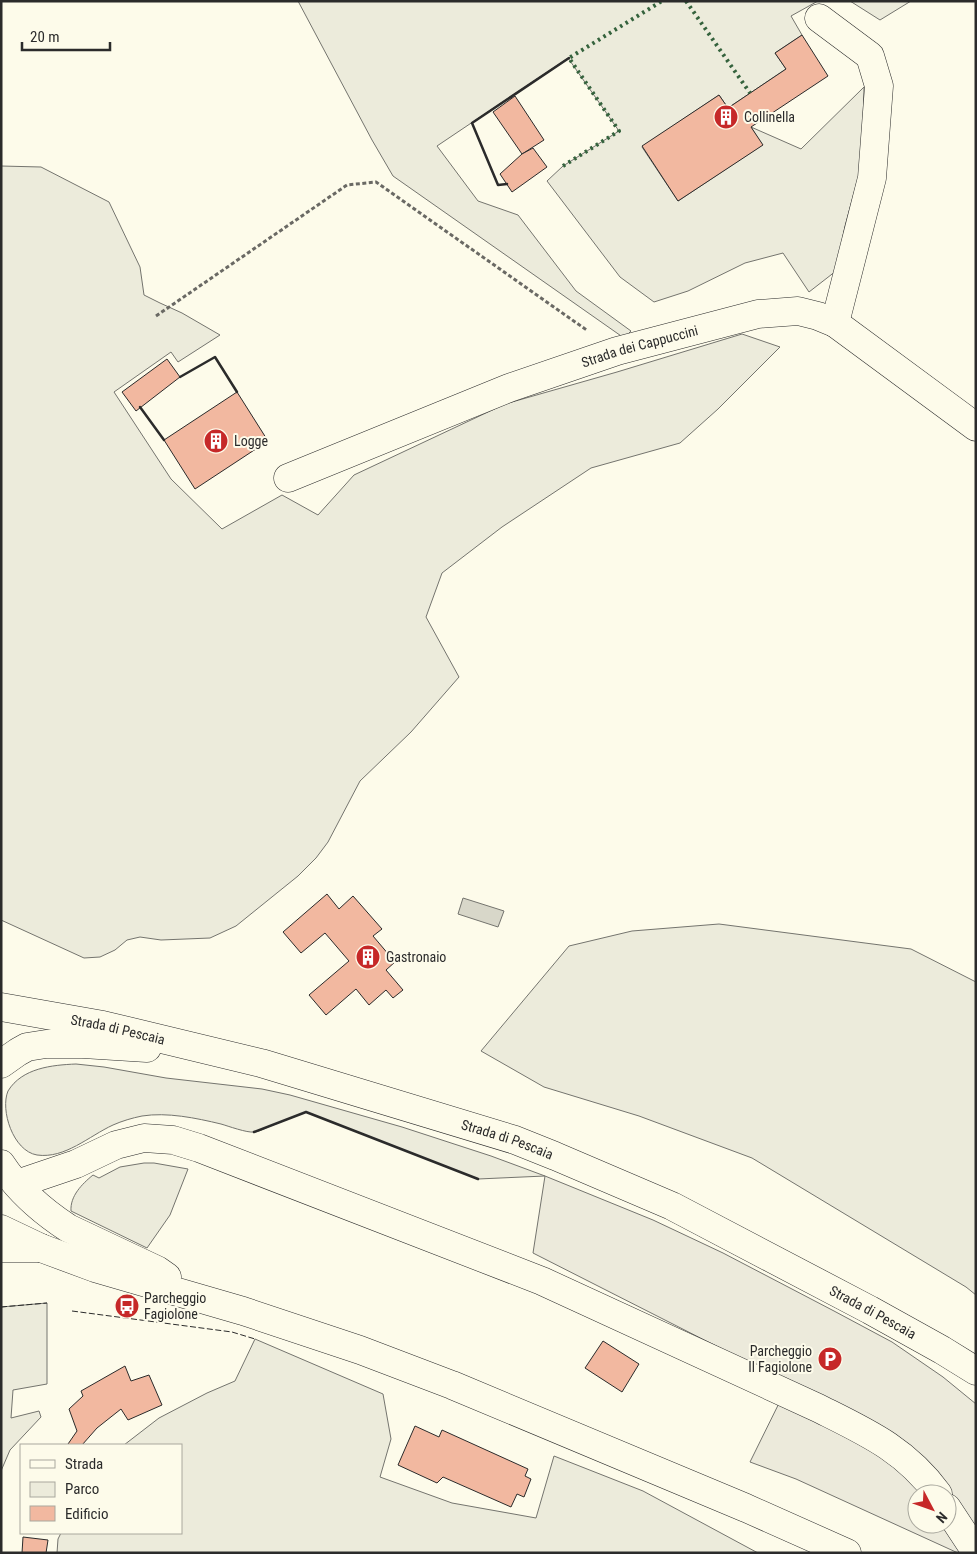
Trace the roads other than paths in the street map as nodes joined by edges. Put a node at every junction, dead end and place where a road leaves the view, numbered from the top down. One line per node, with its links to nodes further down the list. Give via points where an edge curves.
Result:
1 (819, 18): 2 (main road, via 870,56 879,86 872,178)
2 (835, 323): 3 (main road, Strada dei Cappuccini); 4 (main road, Strada dei Cappuccini, via 798,311 758,314 617,351 509,388)
3 (976, 427)
4 (288, 478)
5 (1, 1007): 6 (main road, Strada di Pescaia, via 104,1025)
6 (218, 1052): 7 (main road, via 46,1044 23,1050); 13 (main road, Strada di Pescaia, via 515,1140 572,1163 672,1206 870,1310)
7 (1, 1064)
8 (9, 1174): 12 (main road, via 47,1213 68,1228 157,1270); 14 (main road, via 76,1164 116,1145 144,1138 173,1140 199,1148 542,1281 856,1427 904,1457)
9 (1, 1228): 11 (main road)
10 (1, 1248): 11 (main road)
11 (41, 1248): 12 (main road, via 95,1268)
12 (199, 1298): 17 (main road, via 360,1350 452,1386)
13 (976, 1371)
14 (930, 1484)
15 (957, 1523): 16 (main road)
16 (976, 1552)
17 (847, 1553)

